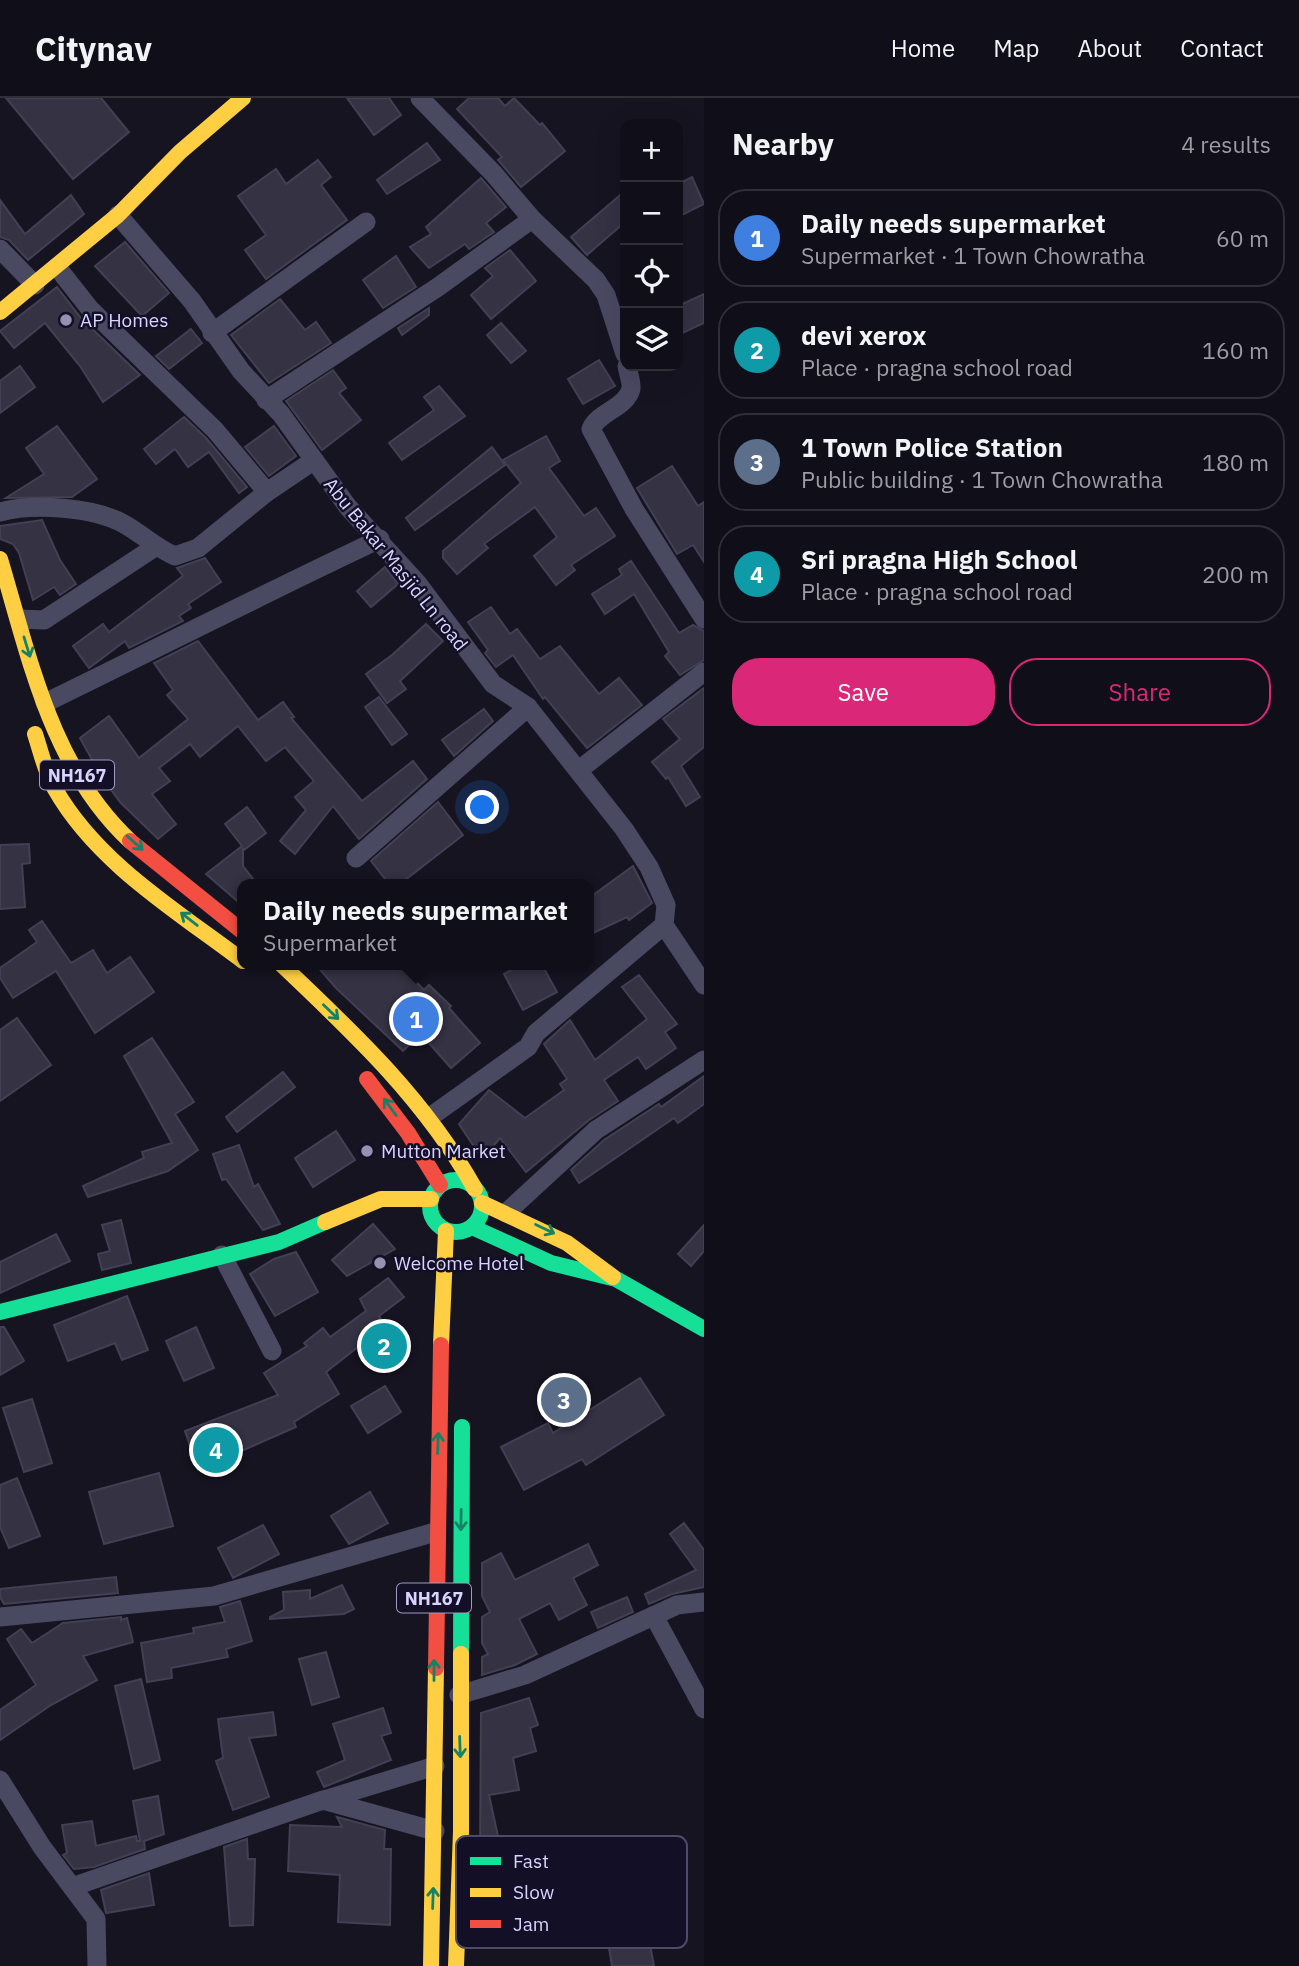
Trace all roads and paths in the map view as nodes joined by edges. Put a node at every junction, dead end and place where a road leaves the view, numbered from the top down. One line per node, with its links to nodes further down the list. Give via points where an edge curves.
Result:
1 (243, 98): 3 (main road, via 180,152)
2 (420, 98): 4 (street)
3 (118, 215): 7 (main road); 10 (street, Abu Bakar Masjid Ln road, via 192,301)
4 (532, 219): 11 (street, via 596,280 606,295); 13 (street)
5 (366, 222): 10 (street)
6 (0, 249): 8 (street)
7 (57, 267): 8 (main road); 15 (street, via 90,309 215,430)
8 (34, 285): 9 (main road)
9 (0, 312)
10 (212, 333): 13 (street, Abu Bakar Masjid Ln road)
11 (620, 338)
12 (628, 371): 20 (street, via 631,388 591,429 634,509)
13 (266, 400): 14 (street, Abu Bakar Masjid Ln road)
14 (313, 461): 15 (street); 17 (street, Abu Bakar Masjid Ln road, via 348,508)
15 (267, 492): 18 (street, via 198,548 175,556)
16 (0, 512): 18 (street, via 38,507 88,513 123,523)
17 (380, 539): 24 (street); 25 (street, Abu Bakar Masjid Ln road, via 493,684)
18 (155, 547): 21 (street, via 44,620)
19 (0, 559): 21 (main road, NH167)
20 (704, 619)
21 (9, 620): 23 (main road, NH167); 24 (main road, NH167, one-way to 24)
22 (704, 672): 27 (street)
23 (21, 688)
24 (45, 703): 30 (main road, NH167, one-way to 30, via 71,764 104,815)
25 (528, 707): 27 (street, Abu Bakar Masjid Ln road); 28 (street)
26 (32, 722): 31 (main road, NH167, one-way to 26, via 115,860 86,831 56,789)
27 (579, 770): 29 (street, Abu Bakar Masjid Ln road, via 649,867 666,905)
28 (356, 858)
29 (664, 925): 33 (street, Abu Bakar Masjid Ln road); 36 (street, via 536,1033 528,1047)
30 (237, 927)
31 (237, 956)
32 (287, 970): 36 (main road, one-way to 36, via 363,1043)
33 (704, 985)
34 (704, 1060): 39 (street, via 596,1129)
35 (355, 1064): 37 (main road, NH167, one-way to 35, via 385,1101)
36 (430, 1117): 38 (main road, via 457,1154)
37 (435, 1192): 38 (main road, via 460,1181); 41 (main road, NH167, via 432,1217); 43 (main road, via 381,1199 279,1242)
38 (478, 1196): 39 (main road); 40 (main road, via 478,1220)
39 (506, 1213): 44 (main road, one-way to 44, via 570,1243)
40 (468, 1229): 41 (main road); 42 (main road); 44 (main road, via 551,1263)
41 (446, 1231): 49 (main road, NH167, one-way to 41)
42 (464, 1253)
43 (222, 1255): 45 (main road); 47 (street)
44 (616, 1279): 46 (main road)
45 (0, 1312)
46 (704, 1329)
47 (272, 1352)
48 (462, 1411): 53 (main road, NH167, one-way to 53)
49 (435, 1532): 52 (street, via 215,1596); 55 (main road, NH167, one-way to 49)
50 (704, 1602): 51 (street, via 677,1605)
51 (654, 1616): 53 (street, via 525,1675); 54 (street)
52 (0, 1617)
53 (459, 1695): 59 (main road, NH167, one-way to 59)
54 (704, 1709)
55 (435, 1766): 57 (street); 58 (main road, NH167)
56 (0, 1780): 60 (street)
57 (323, 1800): 58 (street); 60 (street)
58 (435, 1831): 63 (main road, NH167, one-way to 58)
59 (461, 1836)
60 (72, 1887): 62 (street, via 96,1919)
61 (457, 1948): 64 (main road, NH167, one-way to 64)
62 (97, 1966)
63 (431, 1966)
64 (456, 1966)

